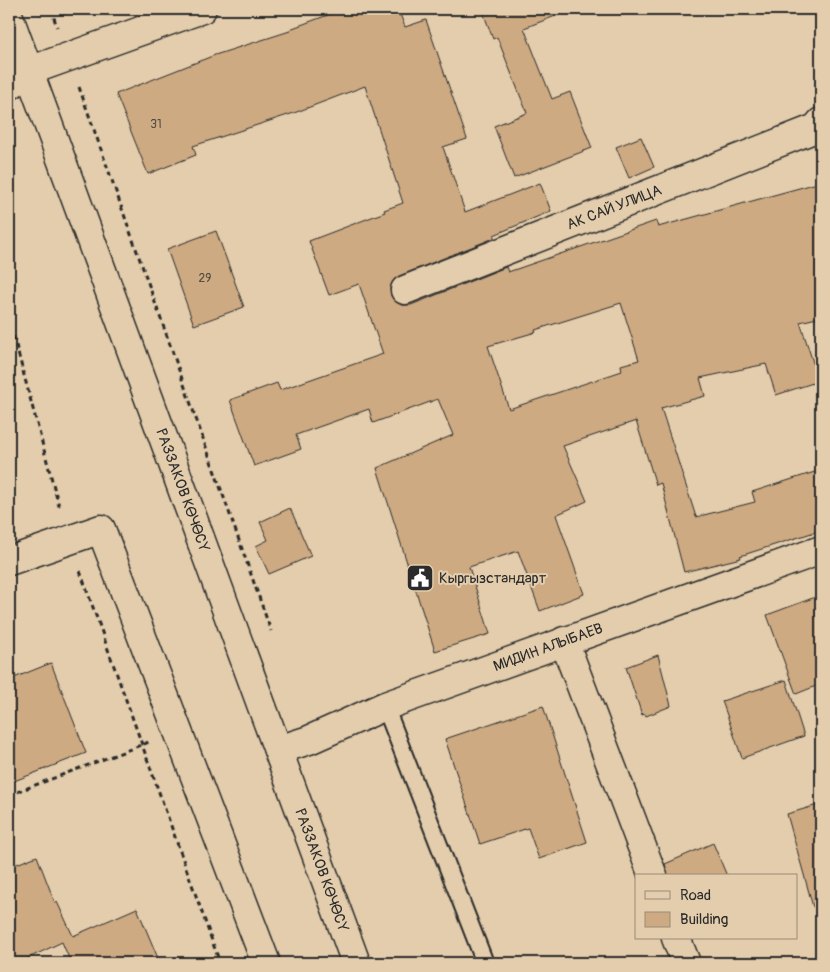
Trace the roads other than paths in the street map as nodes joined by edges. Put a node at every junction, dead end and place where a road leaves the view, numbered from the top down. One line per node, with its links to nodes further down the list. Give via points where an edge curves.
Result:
1 (202, 9): 2 (main road)
2 (174, 14): 4 (main road)
3 (9, 17): 4 (main road, РАЗЗАКОВ КӨЧӨСҮ)
4 (19, 78): 11 (main road, РАЗЗАКОВ КӨЧӨСҮ)
5 (821, 122): 6 (main road, АК САЙ УЛИЦА, via 816,128)
6 (405, 290)
7 (821, 550): 9 (main road, МИДИН АЛЫБАЕВ)
8 (9, 561): 14 (main road, via 101,529)
9 (564, 641): 10 (main road, МИДИН АЛЫБАЕВ); 12 (main road)
10 (385, 706): 11 (main road, МИДИН АЛЫБАЕВ, via 309,740); 16 (lane)
11 (278, 750): 15 (main road, РАЗЗАКОВ КӨЧӨСҮ)
12 (652, 874)
13 (677, 940): 17 (main road)
14 (266, 963)
15 (356, 963)
16 (485, 963)
17 (686, 963)

